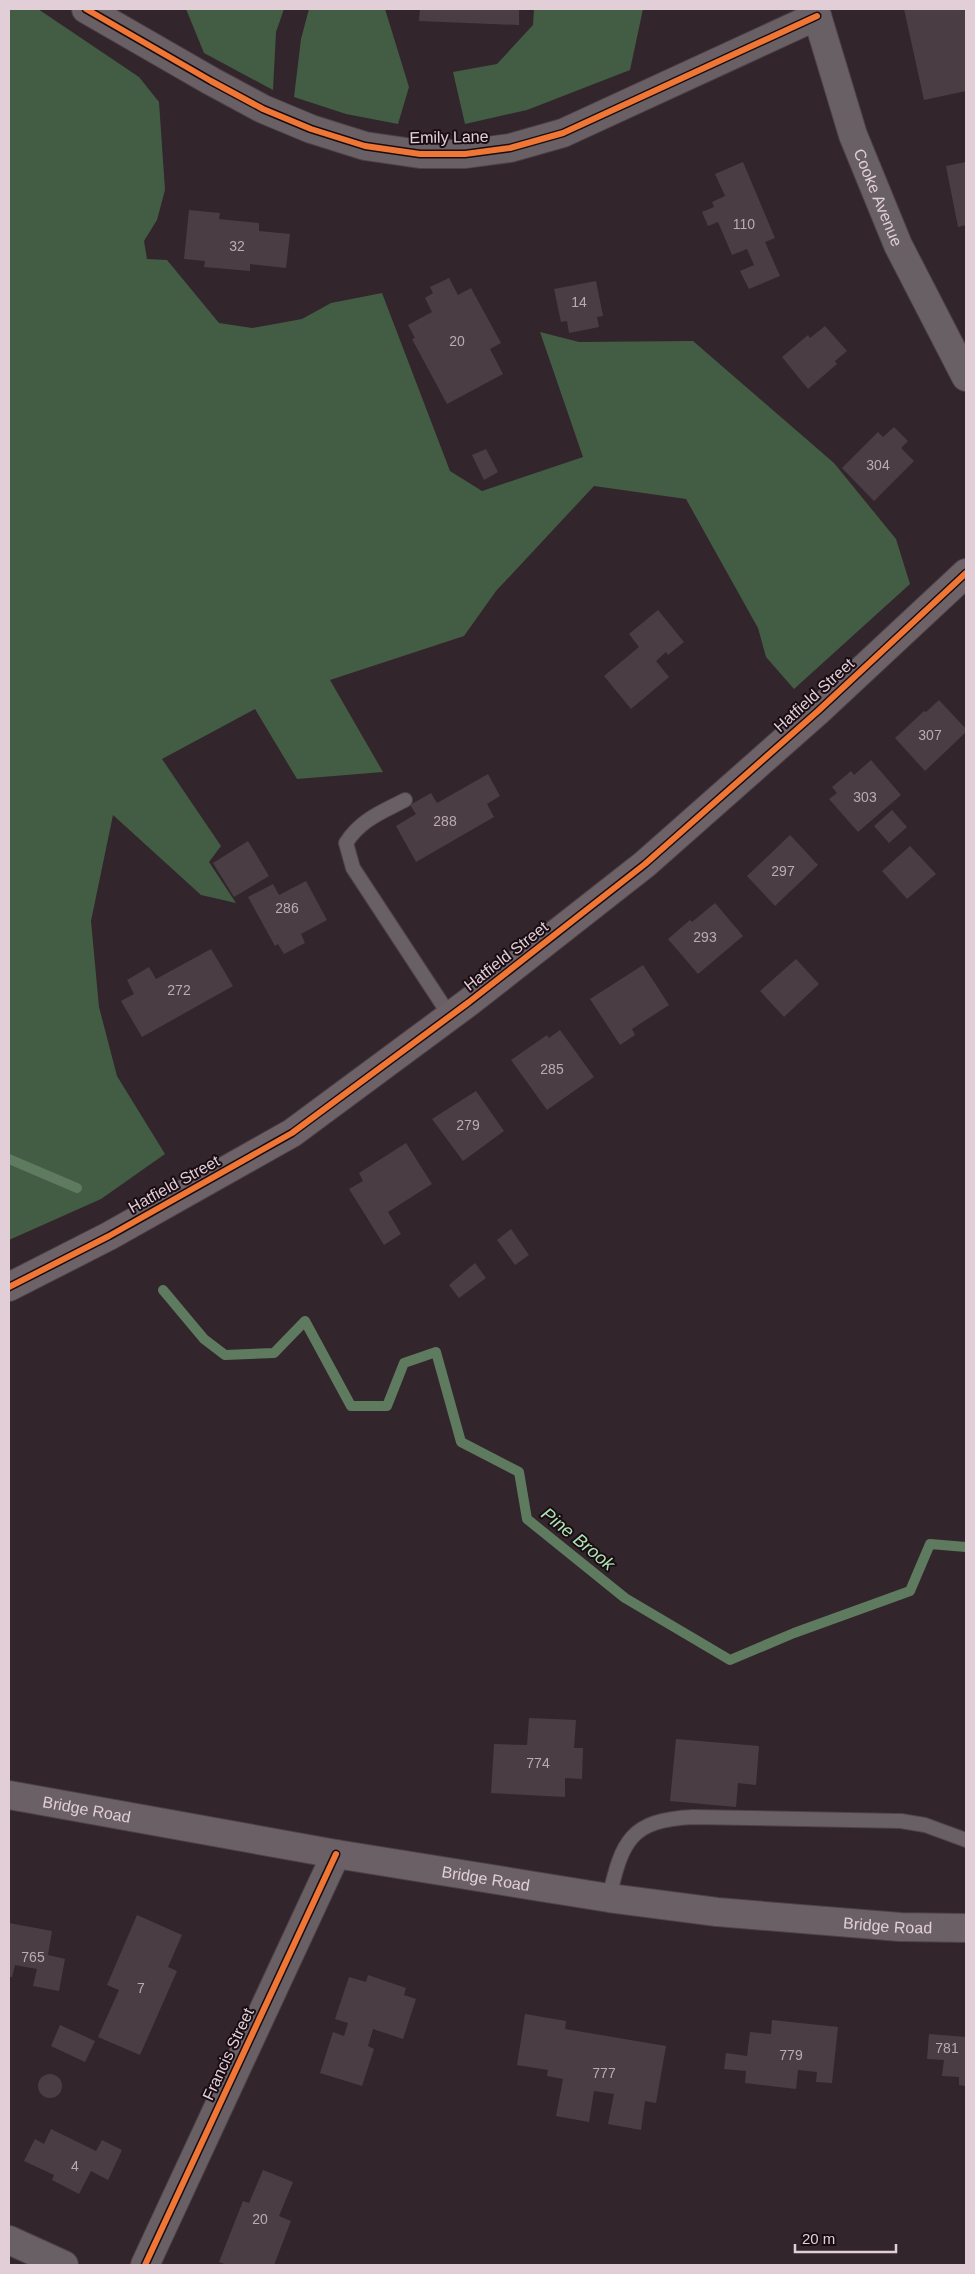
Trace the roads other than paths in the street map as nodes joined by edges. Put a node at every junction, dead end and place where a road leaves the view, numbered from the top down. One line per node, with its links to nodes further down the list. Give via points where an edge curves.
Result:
1 (86, 9): 2 (street, Emily Lane, via 263,109 311,130 365,146 420,154 465,154 510,148 563,133)
2 (816, 12): 3 (street, Cooke Avenue, via 853,135 898,245)
3 (966, 377)
4 (966, 573): 6 (street, Hatfield Street, via 818,711 645,864)
5 (405, 800): 6 (lane, via 369,818 346,843 353,868)
6 (450, 1016): 7 (street, Hatfield Street, via 292,1133 109,1236)
7 (9, 1287)
8 (9, 1795): 10 (main road, Bridge Road)
9 (966, 1840): 11 (lane, via 925,1825 901,1821 668,1818 636,1832 624,1848 617,1862)
10 (336, 1854): 11 (main road, Bridge Road); 15 (street, Francis Street)
11 (609, 1898): 12 (main road, Bridge Road, via 726,1913 900,1927)
12 (966, 1928)
13 (9, 2240): 14 (street)
14 (64, 2265)
15 (145, 2265)

